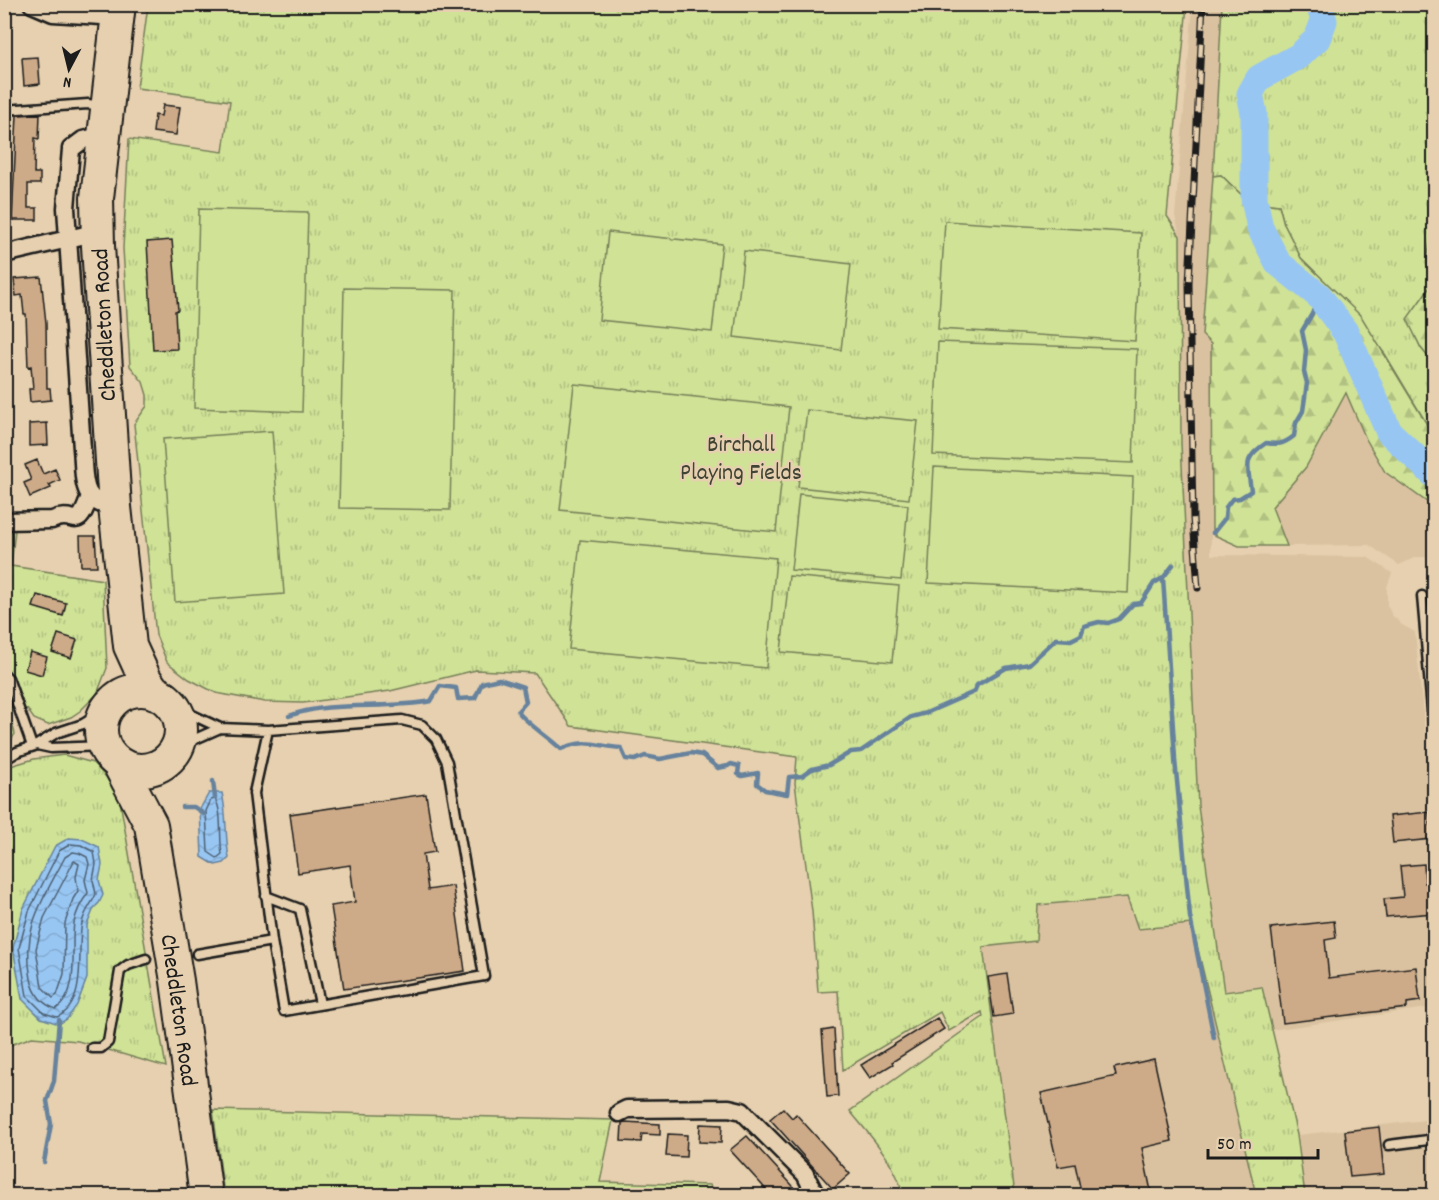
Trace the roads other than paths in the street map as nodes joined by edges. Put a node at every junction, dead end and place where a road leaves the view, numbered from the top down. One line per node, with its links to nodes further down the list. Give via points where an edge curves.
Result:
1 (32, 4): 2 (street, via 53,12)
2 (119, 11): 4 (highway, Cheddleton Road)
3 (4, 110): 4 (lane, via 88,104)
4 (105, 121): 5 (highway, Cheddleton Road, via 97,198); 6 (street, via 71,149 66,208)
5 (98, 232): 6 (street); 8 (highway, Cheddleton Road)
6 (68, 240): 7 (street); 8 (street, via 86,487)
7 (4, 254)
8 (102, 501): 9 (street, via 77,519); 11 (highway, Cheddleton Road)
9 (4, 520)
10 (1422, 596): 17 (lane)
11 (130, 646): 13 (highway, Cheddleton Road, via 145,680); 14 (highway, Cheddleton Road)
12 (4, 674): 18 (lane)
13 (163, 699): 14 (highway, via 134,691); 15 (lane); 20 (highway, Cheddleton Road, via 180,722 180,736)
14 (110, 705): 18 (lane, via 83,724); 19 (highway, Cheddleton Road, via 100,729)
15 (220, 728): 16 (lane); 20 (lane)
16 (268, 730): 23 (lane, via 254,793); 27 (lane, via 402,720 422,725 436,739 447,762 484,976)
17 (1434, 733)
18 (34, 746): 19 (lane); 21 (lane)
19 (111, 755): 20 (highway, via 126,768 141,770 151,769); 22 (highway, Cheddleton Road)
20 (171, 755): 22 (highway, Cheddleton Road)
21 (4, 760)
22 (151, 825): 32 (highway, Cheddleton Road)
23 (266, 896): 24 (lane); 27 (lane, via 300,909)
24 (272, 941): 25 (lane); 27 (lane, via 284,1011)
25 (197, 954)
26 (146, 959): 28 (lane, via 120,971 108,1042 101,1048)
27 (320, 1004)
28 (92, 1048)
29 (619, 1113): 33 (street, via 627,1109 742,1111 805,1174)
30 (1434, 1133): 31 (lane, via 1428,1140)
31 (1389, 1145)
32 (206, 1196)
33 (816, 1196)

